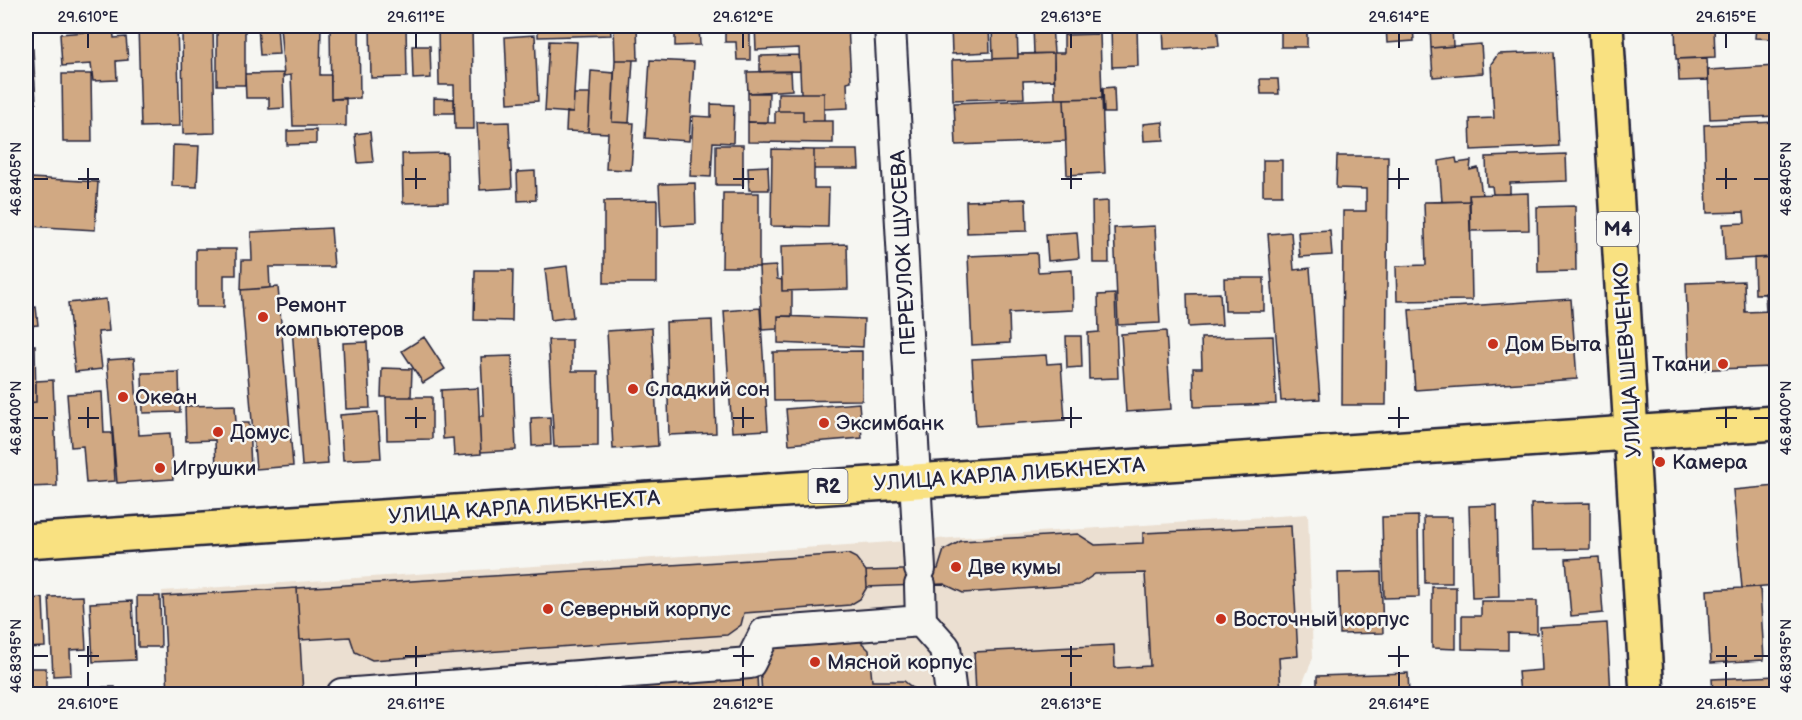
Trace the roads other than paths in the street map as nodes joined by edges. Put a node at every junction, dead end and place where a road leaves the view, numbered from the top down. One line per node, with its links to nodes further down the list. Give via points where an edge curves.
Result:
1 (890, 26): 5 (street, ПЕРЕУЛОК ЩУСЕВА)
2 (1606, 26): 4 (main road, УЛИЦА ШЕВЧЕНКО / M4)
3 (1776, 423): 4 (main road, УЛИЦА КАРЛА ЛИБКНЕХТА / R2)
4 (1631, 432): 5 (main road, УЛИЦА КАРЛА ЛИБКНЕХТА / R2); 10 (main road, УЛИЦА ШЕВЧЕНКО / M4)
5 (916, 480): 6 (main road, УЛИЦА КАРЛА ЛИБКНЕХТА / R2); 7 (street, ПЕРЕУЛОК ЩУСЕВА)
6 (26, 541)
7 (921, 621): 8 (street, via 765,633 750,663 551,684); 9 (street, via 945,648)
8 (342, 694)
9 (951, 694)
10 (1647, 694)

